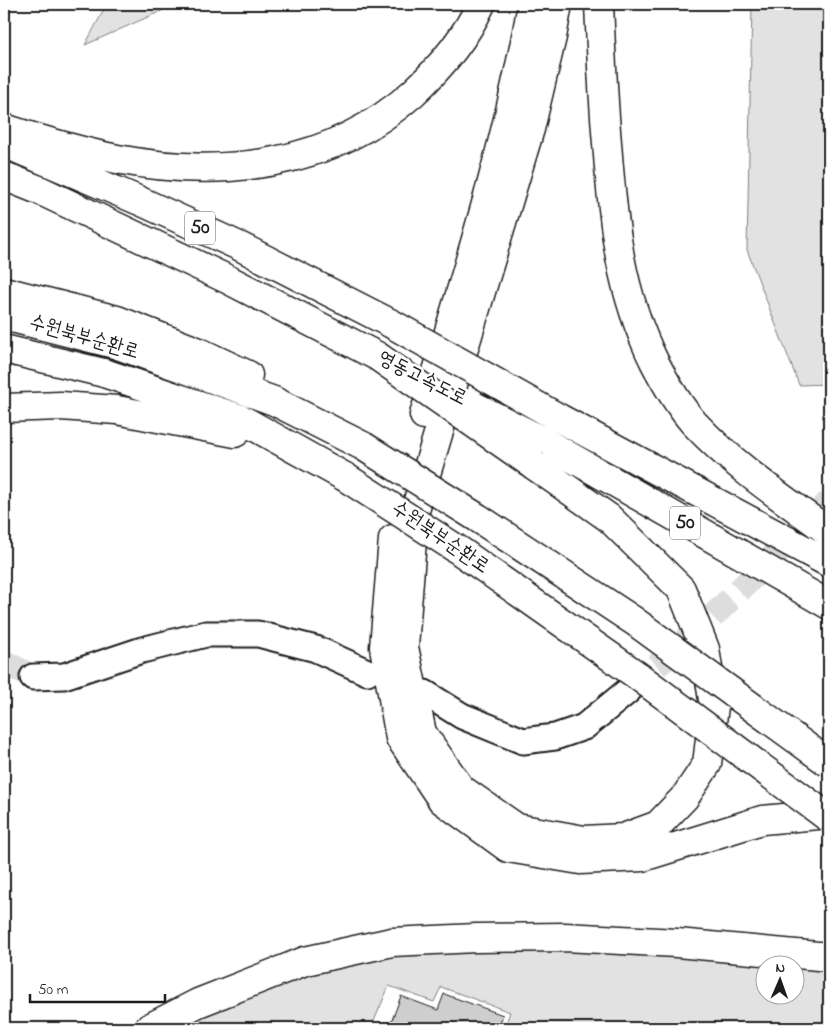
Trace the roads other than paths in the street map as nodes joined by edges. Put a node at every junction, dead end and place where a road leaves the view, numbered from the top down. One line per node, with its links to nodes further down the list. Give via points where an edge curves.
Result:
1 (481, 4): 5 (highway, via 464,36 448,56 400,105 344,139 286,159 230,167 155,164 66,147)
2 (532, 4): 23 (highway, via 508,119 396,509 384,646 400,738 442,800 508,848 580,860 643,857 762,820)
3 (558, 4): 14 (highway, via 530,129 414,514 404,647 422,733 462,789 518,828 584,840 623,838 658,825 685,796 707,764 714,706 705,649 681,589)
4 (598, 4): 15 (highway, via 611,208 619,260 646,344 668,388 694,423 755,479)
5 (4, 128)
6 (4, 142): 16 (highway, 영동고속도로 / 50, bridge, via 239,246 392,324 557,417)
7 (4, 176): 14 (highway, 영동고속도로 / 50, bridge, via 227,279 377,356)
8 (4, 291): 12 (highway, via 117,320 199,352 268,384)
9 (4, 316): 12 (highway, 수원북부순환로, via 118,345 274,401)
10 (4, 349): 13 (highway, 수원북부순환로, via 104,374 241,419)
11 (4, 408): 13 (highway, via 61,406 117,410)
12 (355, 441): 22 (highway, 수원북부순환로, bridge, via 634,621)
13 (296, 448): 24 (highway, 수원북부순환로, bridge, via 460,551 606,653)
14 (538, 453): 17 (highway, 영동고속도로 / 50)
15 (829, 532)
16 (829, 562)
17 (829, 605)
18 (367, 672): 19 (street, via 316,649 258,634 206,634 142,650 64,676)
19 (33, 677)
20 (629, 690): 21 (street, via 584,727 556,737 523,741 462,716)
21 (425, 693)
22 (829, 763)
23 (829, 814)
24 (829, 818)
25 (829, 957): 26 (highway, via 565,937 392,942 305,960 198,1002)
26 (148, 1028)

